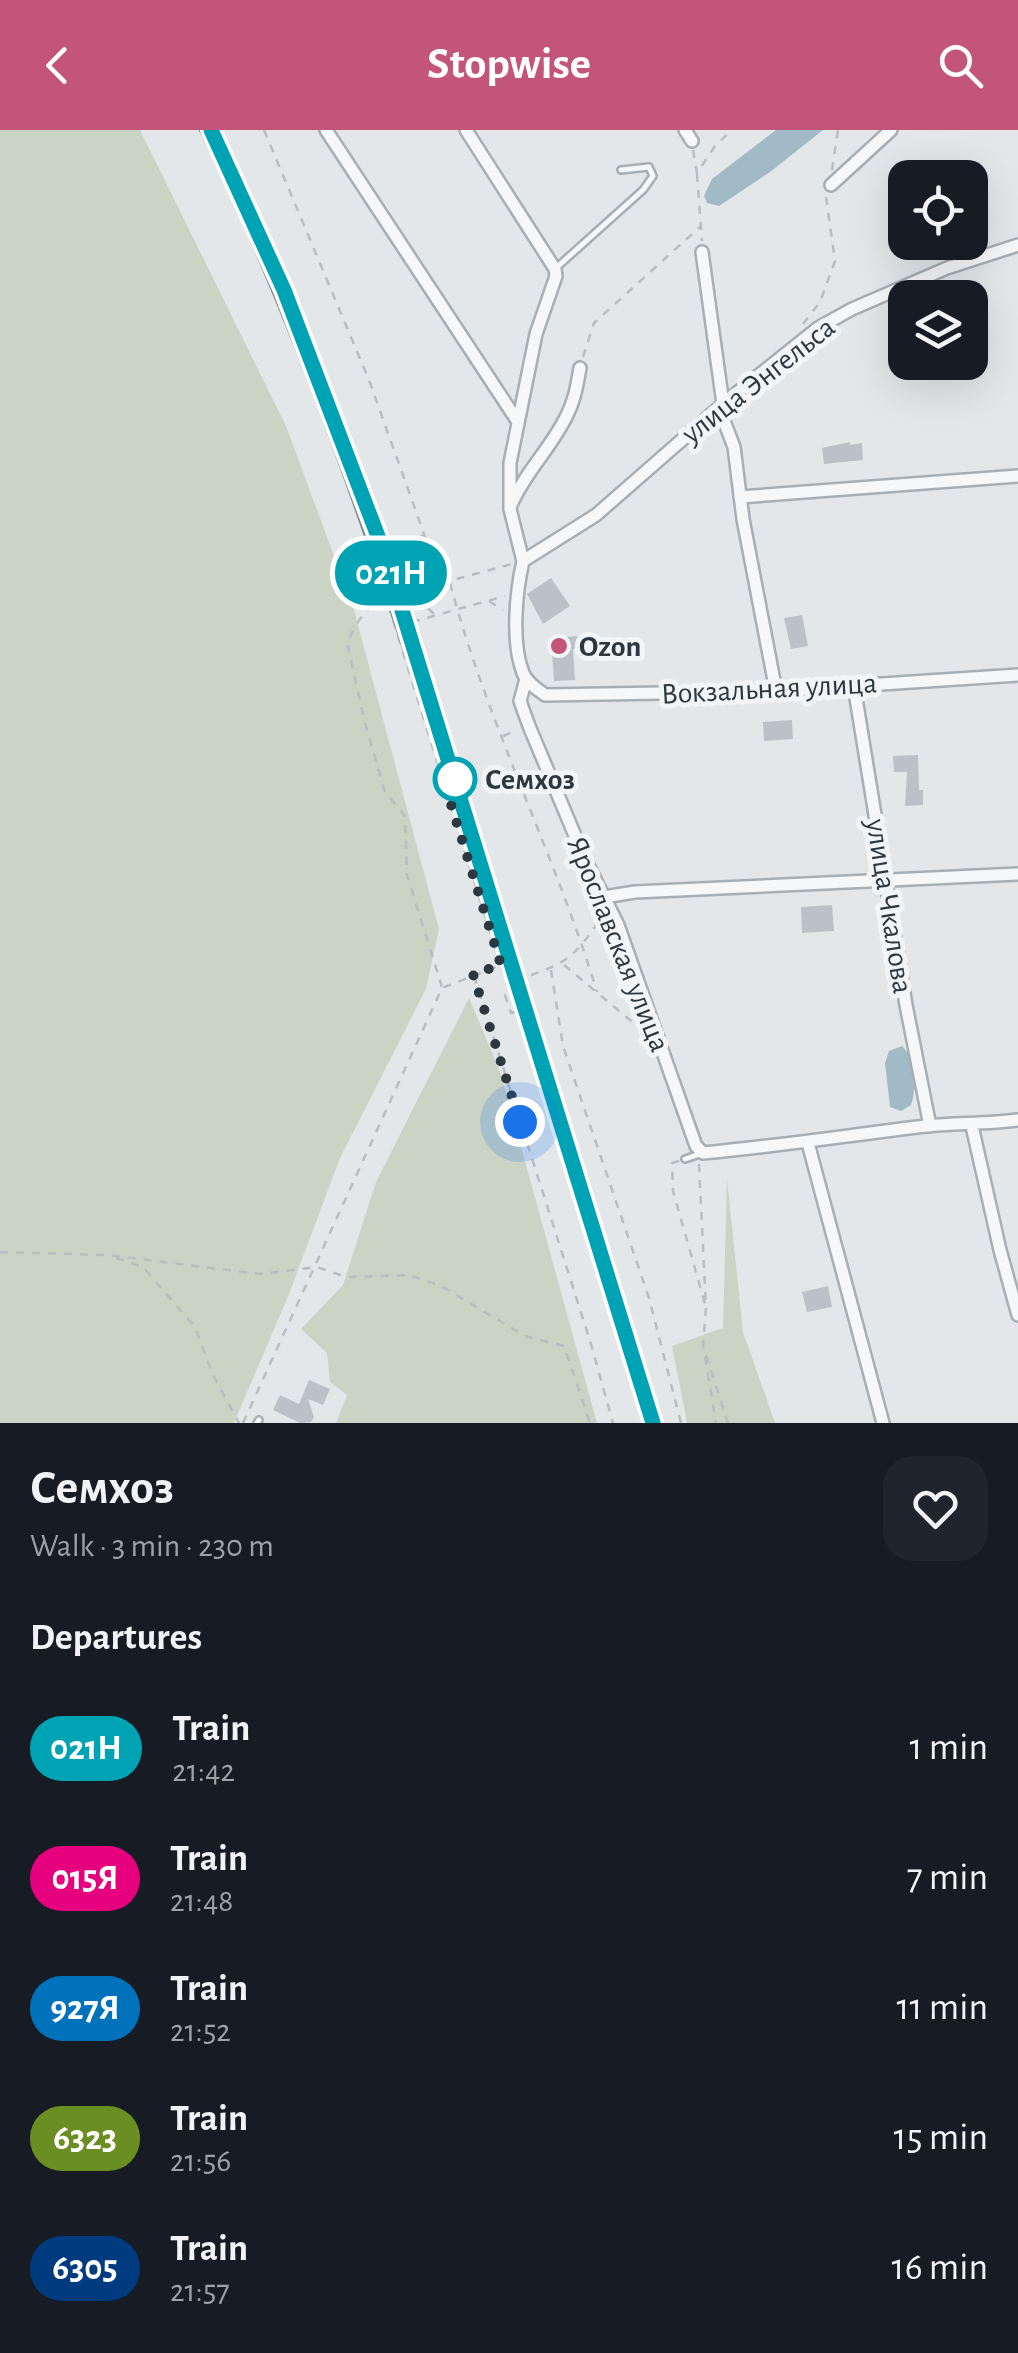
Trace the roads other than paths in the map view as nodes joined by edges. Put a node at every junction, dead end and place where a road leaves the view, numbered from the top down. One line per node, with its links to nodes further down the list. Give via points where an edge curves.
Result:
1 (326, 130): 11 (street)
2 (891, 130): 5 (street)
3 (468, 131): 8 (street)
4 (622, 170): 8 (lane, via 649,168 653,176)
5 (832, 185)
6 (1018, 245): 10 (street, улица Энгельса, via 852,309)
7 (702, 252): 10 (street)
8 (555, 269): 11 (street)
9 (580, 368): 14 (street, via 566,419 525,475)
10 (721, 406): 13 (street); 15 (street, улица Энгельса, via 596,515)
11 (518, 422): 14 (street)
12 (1018, 476): 13 (street)
13 (740, 498): 19 (street)
14 (510, 509): 15 (street)
15 (523, 561): 17 (street, Ярославская улица, via 516,593)
16 (1018, 675): 18 (street, Вокзальная улица)
17 (526, 679): 19 (street, Вокзальная улица, via 546,695); 22 (street, Ярославская улица, via 520,701)
18 (854, 686): 19 (street, Вокзальная улица); 21 (street, улица Чкалова)
19 (776, 691)
20 (1018, 874): 21 (street)
21 (885, 882): 22 (street, via 635,892); 24 (street, улица Чкалова)
22 (605, 900): 27 (street, Ярославская улица)
23 (1018, 1120): 25 (street)
24 (930, 1126): 25 (street); 26 (street)
25 (972, 1126): 29 (street)
26 (808, 1144): 27 (street); 30 (street)
27 (703, 1153): 28 (lane)
28 (685, 1159)
29 (1018, 1314)
30 (883, 1423)

